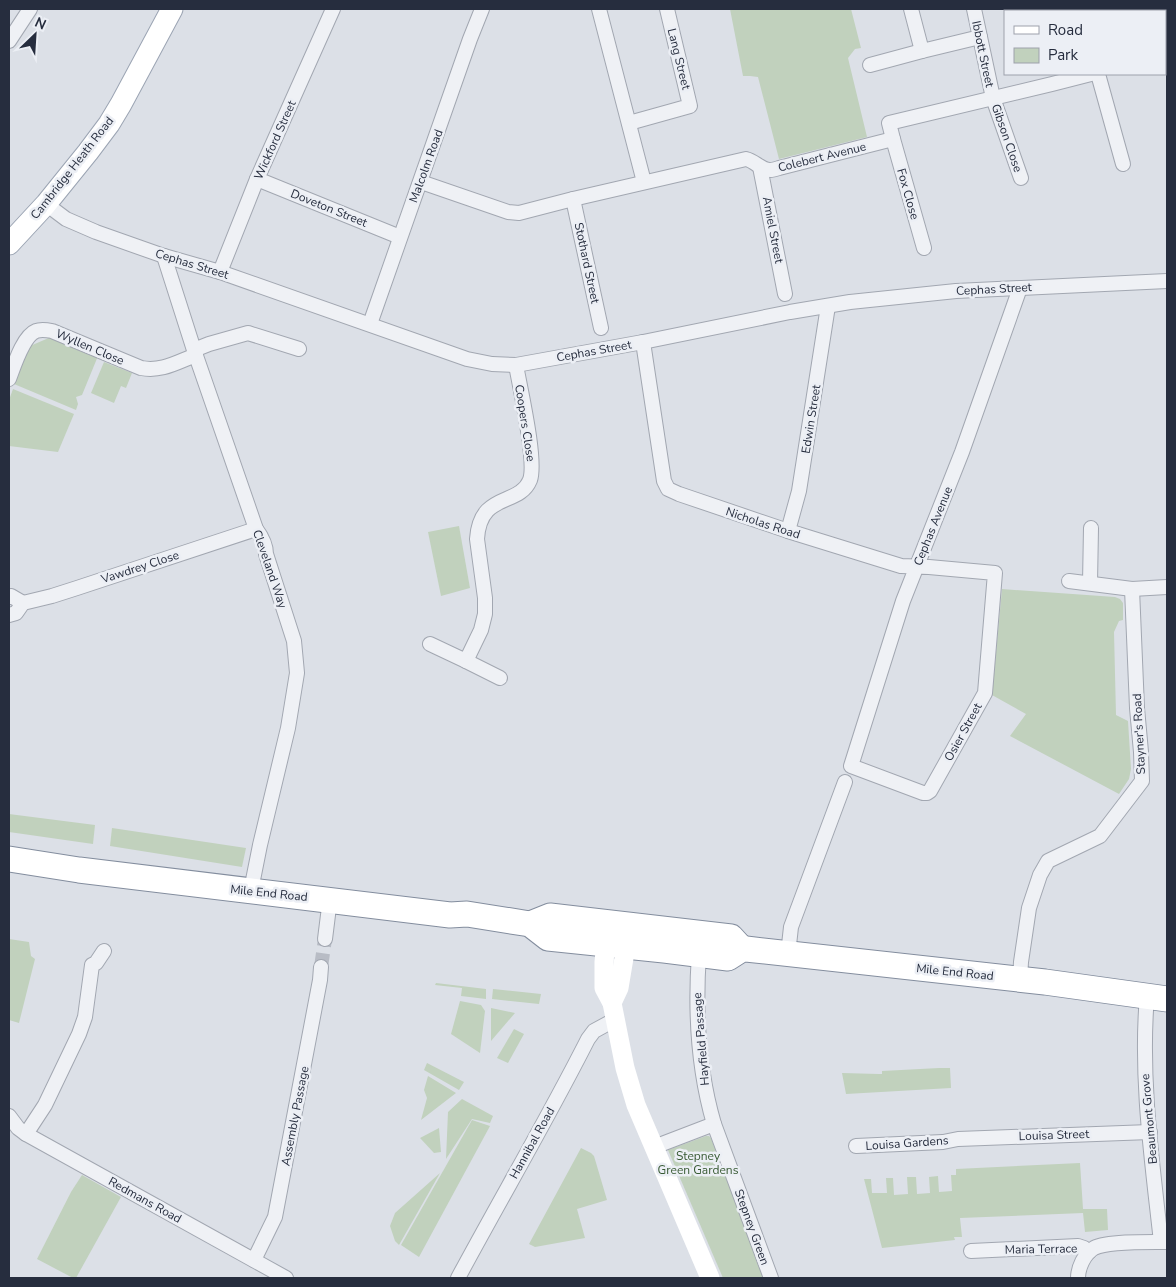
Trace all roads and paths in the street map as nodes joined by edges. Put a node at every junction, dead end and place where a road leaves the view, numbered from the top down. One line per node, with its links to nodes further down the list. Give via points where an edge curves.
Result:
1 (30, 9): 10 (street)
2 (172, 9): 25 (main road, Cambridge Heath Road, via 109,124)
3 (333, 9): 21 (street, Wickford Street)
4 (482, 9): 22 (street, Malcolm Road)
5 (599, 9): 16 (street)
6 (667, 9): 16 (street, Lang Street, via 690,106)
7 (911, 9): 11 (street)
8 (974, 9): 9 (street, Ibbott Street)
9 (980, 37): 11 (street); 15 (street, Ibbott Street)
10 (9, 41)
11 (922, 51): 12 (street)
12 (870, 65)
13 (1087, 75): 15 (street)
14 (1098, 75): 18 (street)
15 (993, 98): 17 (street, via 889,124); 20 (street, Gibson Close)
16 (629, 123): 23 (street)
17 (893, 139): 19 (street, Colebert Avenue, via 779,168 769,170); 28 (street, Fox Close)
18 (1123, 164)
19 (760, 167): 23 (street, Colebert Avenue, via 746,159); 33 (street, Amiel Street)
20 (1021, 178)
21 (257, 179): 26 (street, Doveton Street); 30 (street, Wickford Street)
22 (421, 182): 24 (street, Colebert Avenue, via 508,212 519,213); 26 (street, Malcolm Road)
23 (644, 182): 24 (street, Colebert Avenue)
24 (573, 198): 36 (street, Stothard Street)
25 (46, 204): 27 (main road, Cambridge Heath Road); 29 (street, Cephas Street, via 70,222)
26 (400, 237): 35 (street, Malcolm Road)
27 (9, 244)
28 (924, 248)
29 (164, 256): 30 (street, Cephas Street); 39 (street, Cleveland Way)
30 (220, 272): 35 (street, Cephas Street)
31 (1167, 281): 32 (street, Cephas Street)
32 (1020, 288): 34 (street, Cephas Street, via 936,293); 45 (street, Cephas Avenue, via 962,452)
33 (785, 294)
34 (828, 306): 37 (street, Cephas Street); 44 (street, Edwin Street, via 799,491)
35 (370, 324): 40 (street, Cephas Street, via 467,359)
36 (601, 328)
37 (643, 342): 40 (street, Cephas Street); 44 (street, Nicholas Road, via 664,482 668,489)
38 (299, 349): 39 (street, Wyllen Close, via 248,332 208,344)
39 (195, 353): 41 (street, Wyllen Close, via 160,369 150,370 52,331 42,330 29,336); 43 (street, Cleveland Way)
40 (516, 365): 55 (street, Coopers Close, via 530,446 531,478 521,491 487,510 477,529 485,614)
41 (9, 379)
42 (1091, 528): 47 (street)
43 (256, 529): 52 (street, Vawdrey Close); 60 (street, Cleveland Way, via 266,549 291,628 298,673)
44 (788, 531): 45 (street, Nicholas Road, via 901,566)
45 (916, 567): 48 (street, Nicholas Road, via 994,574); 57 (street, Cephas Avenue)
46 (1070, 581): 47 (street)
47 (1090, 583): 50 (street)
48 (994, 586): 57 (street, Osier Street, via 985,693 930,791 923,793)
49 (1167, 587): 50 (street)
50 (1132, 589): 69 (street, Stayner's Road, via 1142,781 1100,836 1048,861 1029,908)
51 (9, 596): 52 (street)
52 (23, 603): 53 (street, Vawdrey Close)
53 (9, 615)
54 (430, 644): 55 (street)
55 (466, 661): 56 (street)
56 (500, 678)
57 (851, 766)
58 (844, 782): 67 (street, via 791,926)
59 (9, 859): 60 (highway, Mile End Road)
60 (251, 890): 61 (highway, Mile End Road)
61 (330, 899): 62 (highway, Mile End Road, via 530,924 550,916); 63 (street)
62 (617, 934): 64 (highway, Mile End Road, via 731,937); 66 (highway, Mile End Road); 71 (main road, via 619,988)
63 (324, 939)
64 (742, 949): 66 (highway, Mile End Road, via 728,958); 67 (highway, Mile End Road)
65 (104, 951): 75 (street, via 92,965 85,1017 79,1034 45,1105)
66 (698, 954): 73 (street, Hayfield Passage, via 701,1058)
67 (788, 954): 69 (highway, Mile End Road)
68 (321, 967): 82 (street, Assembly Passage, via 276,1217)
69 (1020, 979): 70 (highway, Mile End Road)
70 (1157, 997): 74 (street, Beaumont Grove, via 1144,1023 1144,1073)
71 (614, 1011): 78 (main road, via 625,1068); 84 (street, Hannibal Road, via 588,1039)
72 (9, 1117): 75 (street, Redmans Road)
73 (714, 1124): 78 (street); 86 (street, Stepney Green)
74 (1150, 1132): 76 (street, Louisa Street); 79 (street, Beaumont Grove)
75 (26, 1134): 82 (street, Redmans Road)
76 (958, 1139): 77 (street, Louisa Gardens)
77 (856, 1146)
78 (654, 1148): 85 (main road)
79 (1164, 1242): 81 (street, Maria Terrace, via 1105,1245)
80 (971, 1251): 81 (street, Maria Terrace, via 1078,1246)
81 (1088, 1252): 87 (street)
82 (254, 1260): 83 (street, Redmans Road)
83 (286, 1278)
84 (458, 1278)
85 (710, 1278)
86 (771, 1278)
87 (1078, 1278)

